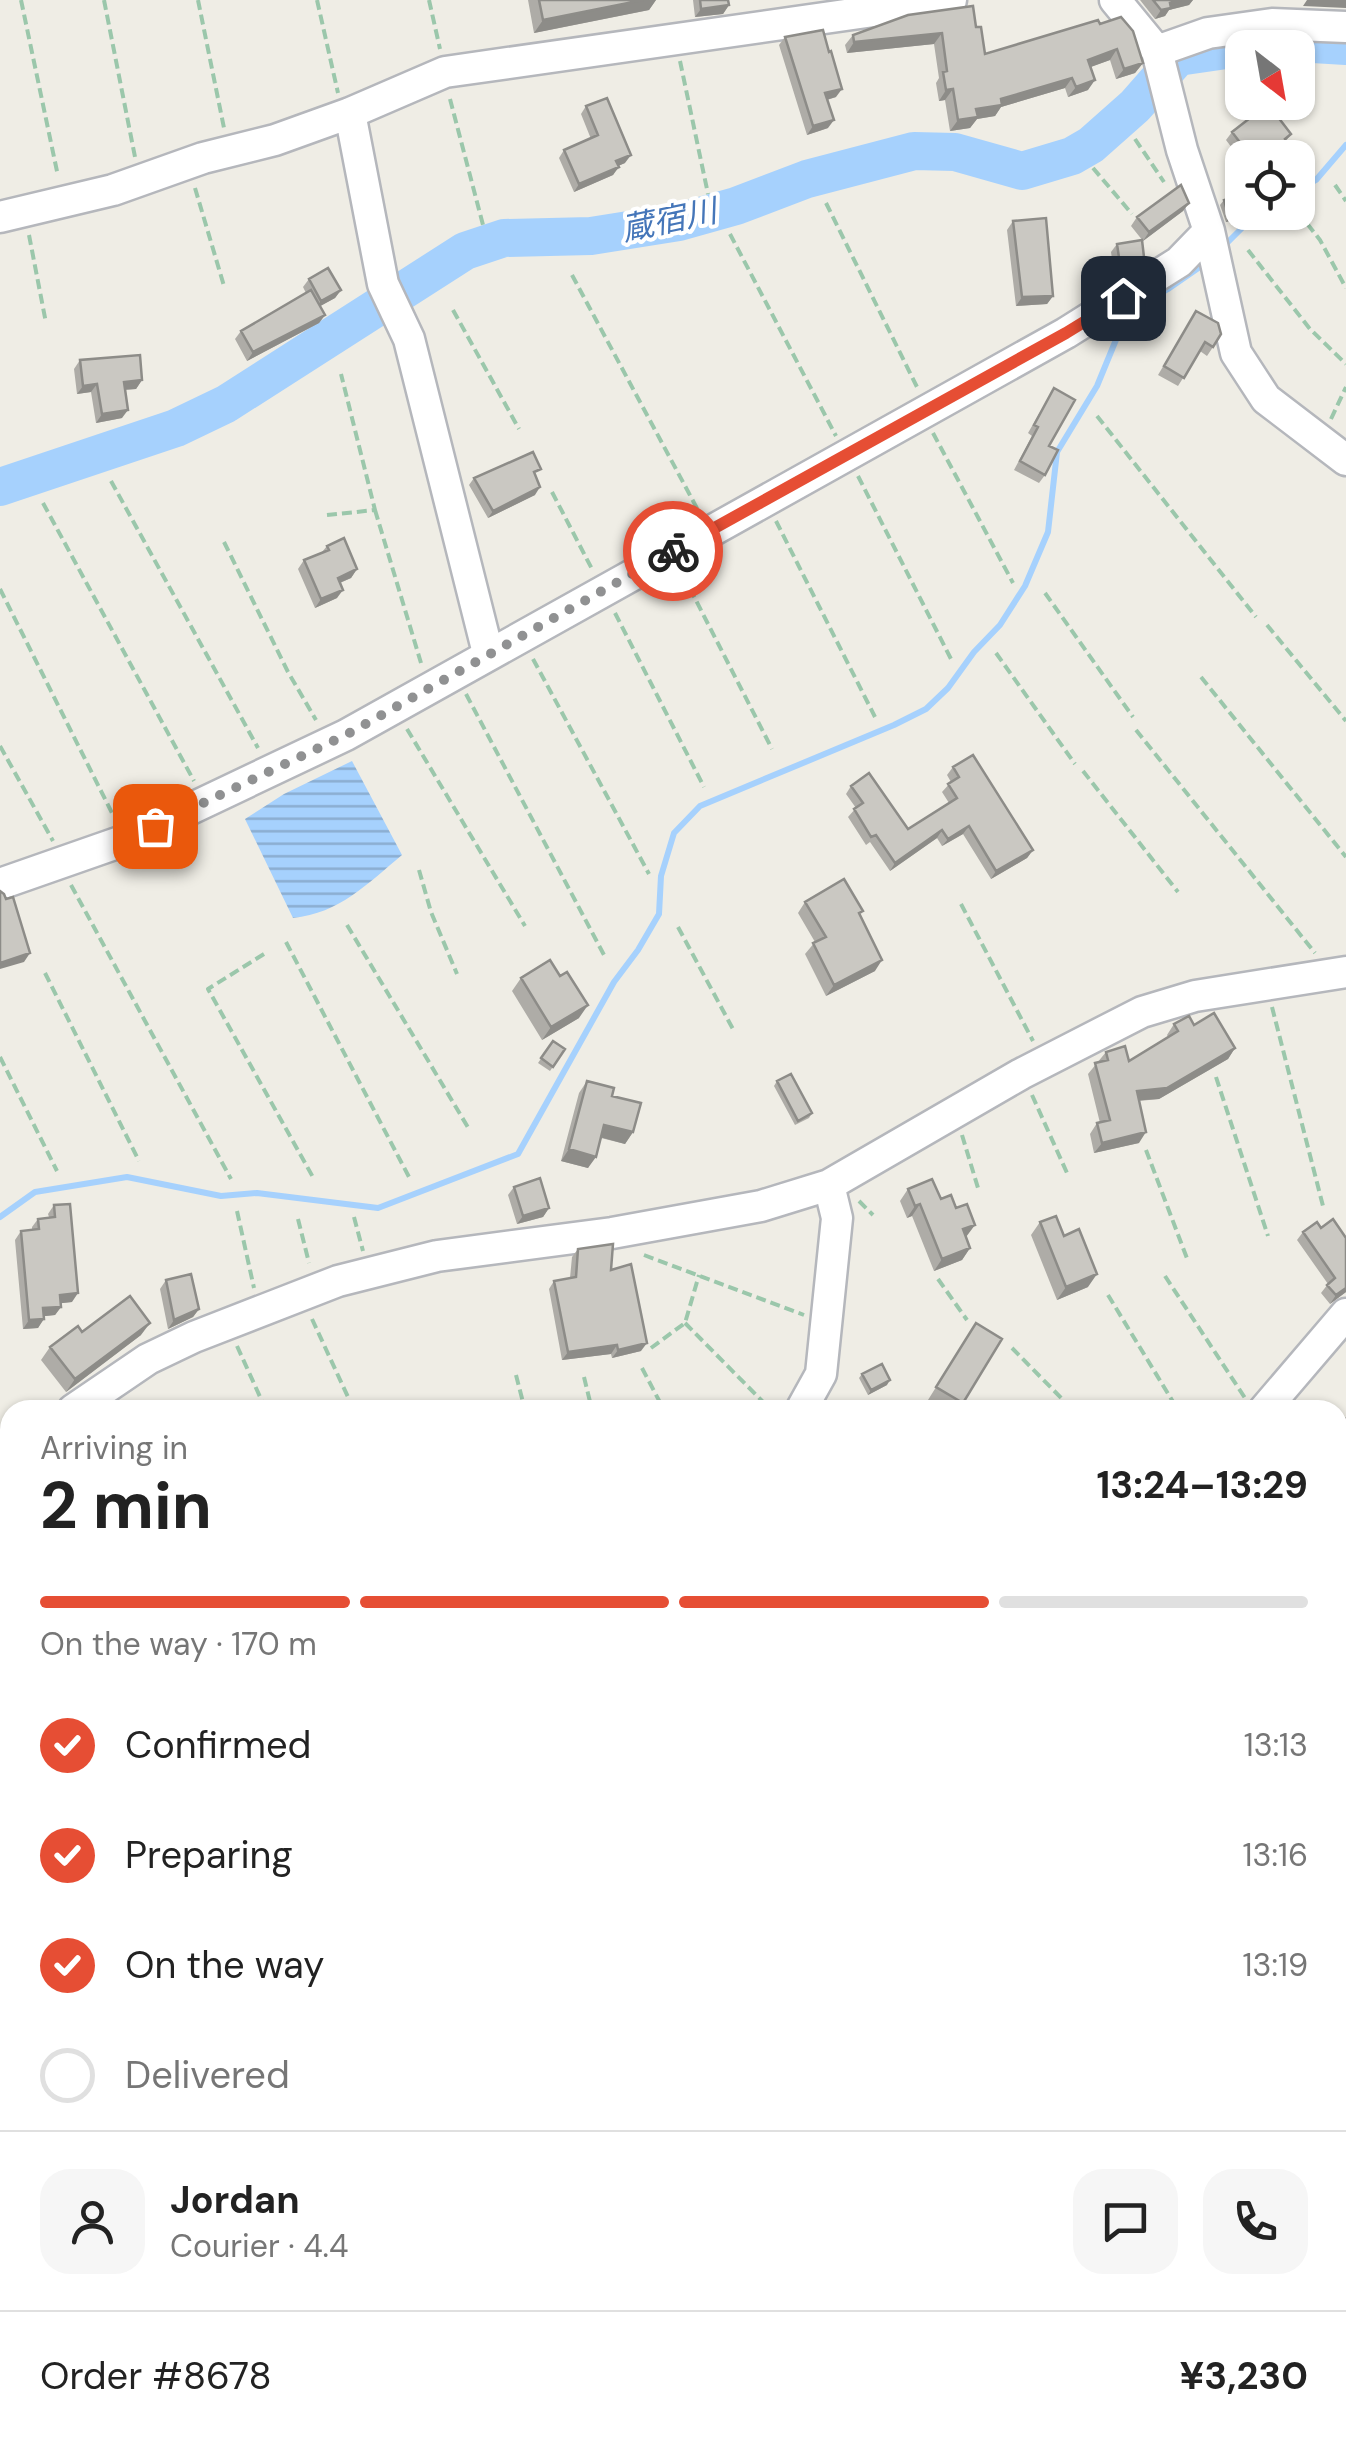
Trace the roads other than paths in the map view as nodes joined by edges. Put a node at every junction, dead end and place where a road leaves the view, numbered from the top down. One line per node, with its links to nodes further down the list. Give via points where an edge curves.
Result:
1 (950, 0): 6 (street, via 445,72)
2 (1115, 0): 5 (street)
3 (1276, 12): 4 (street); 5 (street)
4 (1346, 27)
5 (1157, 51): 8 (street)
6 (345, 106): 7 (street, via 275,140); 10 (street, via 383,284 409,339)
7 (0, 217)
8 (1210, 231): 9 (street, via 1236,353 1251,379 1266,399); 10 (street, via 1179,262 1066,333)
9 (1346, 460)
10 (488, 653): 11 (street, via 346,735 123,841)
11 (0, 884)
12 (1346, 972): 13 (street, via 1195,996 1142,1012)
13 (828, 1185): 15 (street, via 761,1206 437,1256 338,1281 178,1344); 16 (street, via 837,1218 821,1374)
14 (1346, 1314): 17 (street)
15 (88, 1400)
16 (807, 1400)
17 (1265, 1400)

